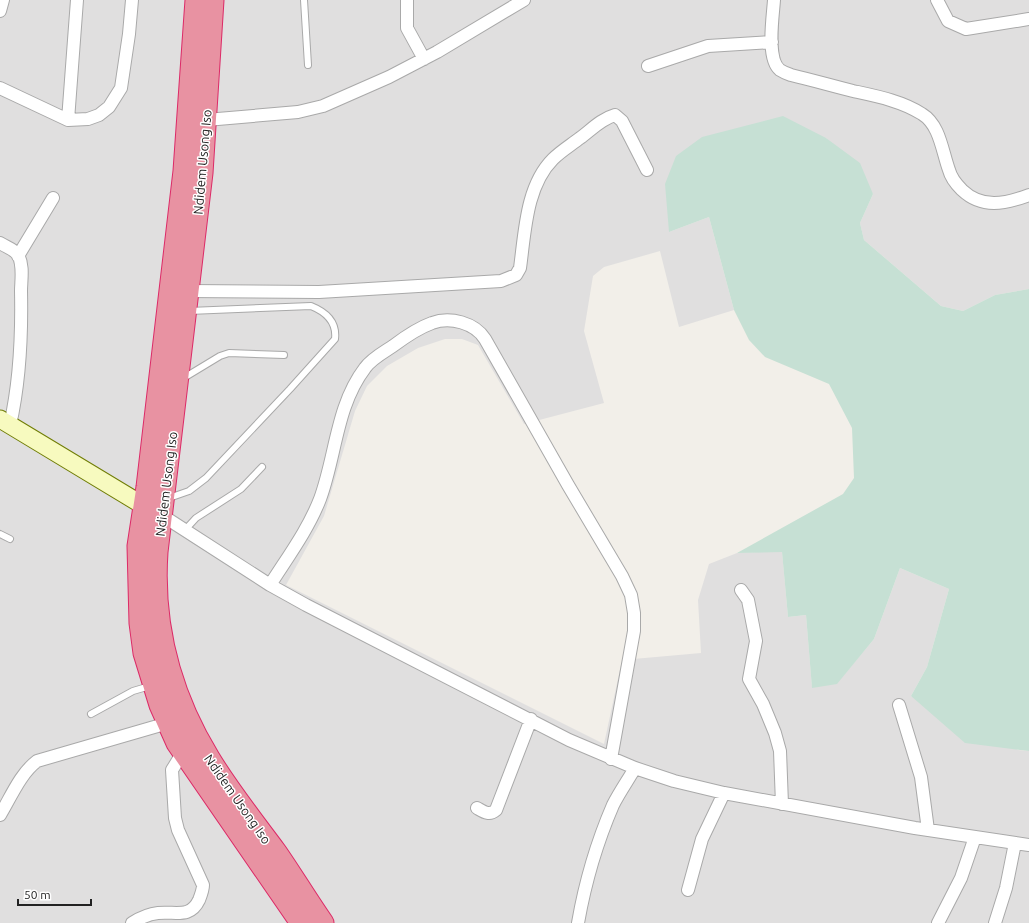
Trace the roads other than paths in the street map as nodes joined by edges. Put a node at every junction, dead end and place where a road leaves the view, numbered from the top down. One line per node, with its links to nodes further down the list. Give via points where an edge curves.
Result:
1 (3, 0): 11 (street)
2 (78, 0): 18 (street)
3 (132, 0): 18 (street, via 121,88 116,98 109,108 99,115 88,119)
4 (196, 0): 31 (highway, Ndidem Usong Iso, via 184,171 148,487)
5 (213, 0): 19 (highway, Ndidem Usong Iso)
6 (304, 0): 15 (lane)
7 (407, 0): 14 (street, via 407,28)
8 (524, 0): 14 (street)
9 (774, 0): 13 (street)
10 (937, 0): 12 (street, via 948,21 966,29)
11 (0, 11)
12 (1029, 19)
13 (772, 42): 16 (street, via 708,46); 21 (street, via 773,57 780,70 878,97 923,114 936,127 949,172 955,183 979,202 995,204)
14 (424, 60): 19 (street, via 322,106 298,112)
15 (308, 65)
16 (648, 66)
17 (0, 88): 18 (street)
18 (68, 120)
19 (206, 120): 25 (highway, Ndidem Usong Iso)
20 (647, 170): 25 (street, via 622,121 615,115 607,117 552,160 542,173 534,189 520,268 516,275 501,281 319,292)
21 (1029, 195)
22 (53, 198): 24 (street)
23 (0, 243): 24 (street)
24 (18, 256): 29 (street, via 21,275 20,362 16,402)
25 (188, 291): 26 (highway, Ndidem Usong Iso)
26 (185, 311): 28 (highway, Ndidem Usong Iso); 32 (lane, via 312,306 324,312 336,331 335,339 306,372 206,478)
27 (284, 355): 28 (lane, via 230,353 220,356)
28 (178, 382): 32 (highway, Ndidem Usong Iso)
29 (5, 422): 31 (street)
30 (262, 467): 33 (lane, via 241,489 196,518)
31 (143, 506): 32 (street); 38 (highway, Ndidem Usong Iso, via 138,546 140,623 144,652)
32 (164, 508): 33 (street); 57 (highway, Ndidem Usong Iso, via 156,576 156,608 179,700 209,759)
33 (184, 530): 36 (street)
34 (0, 534): 35 (lane)
35 (10, 539)
36 (270, 585): 41 (street); 44 (street, via 309,524 320,499 350,392 365,367 410,334 433,322 449,320 472,326 480,331 485,339 631,595 634,631)
37 (740, 590): 47 (street, via 748,600 756,641 749,680 763,704 778,745)
38 (154, 685): 40 (lane, via 133,691); 42 (highway, Ndidem Usong Iso)
39 (899, 705): 50 (street, via 921,778)
40 (91, 714)
41 (531, 719): 44 (street); 48 (street, via 496,810 486,813)
42 (168, 723): 43 (highway, Ndidem Usong Iso); 49 (street, via 37,761 24,774)
43 (183, 752): 55 (street, via 172,770 175,818 203,888 195,908 190,912 156,913); 56 (highway, Ndidem Usong Iso)
44 (610, 759): 45 (street)
45 (635, 768): 46 (street); 58 (street, via 614,804 603,830)
46 (724, 793): 47 (street); 54 (street, via 702,839)
47 (782, 804): 50 (street)
48 (477, 808)
49 (0, 815)
50 (928, 830): 51 (street)
51 (975, 837): 52 (street); 59 (street, via 960,878)
52 (1015, 844): 53 (street); 60 (street, via 1006,888)
53 (1029, 845)
54 (688, 890)
55 (132, 923)
56 (301, 923)
57 (323, 923)
58 (578, 923)
59 (938, 923)
60 (995, 923)

